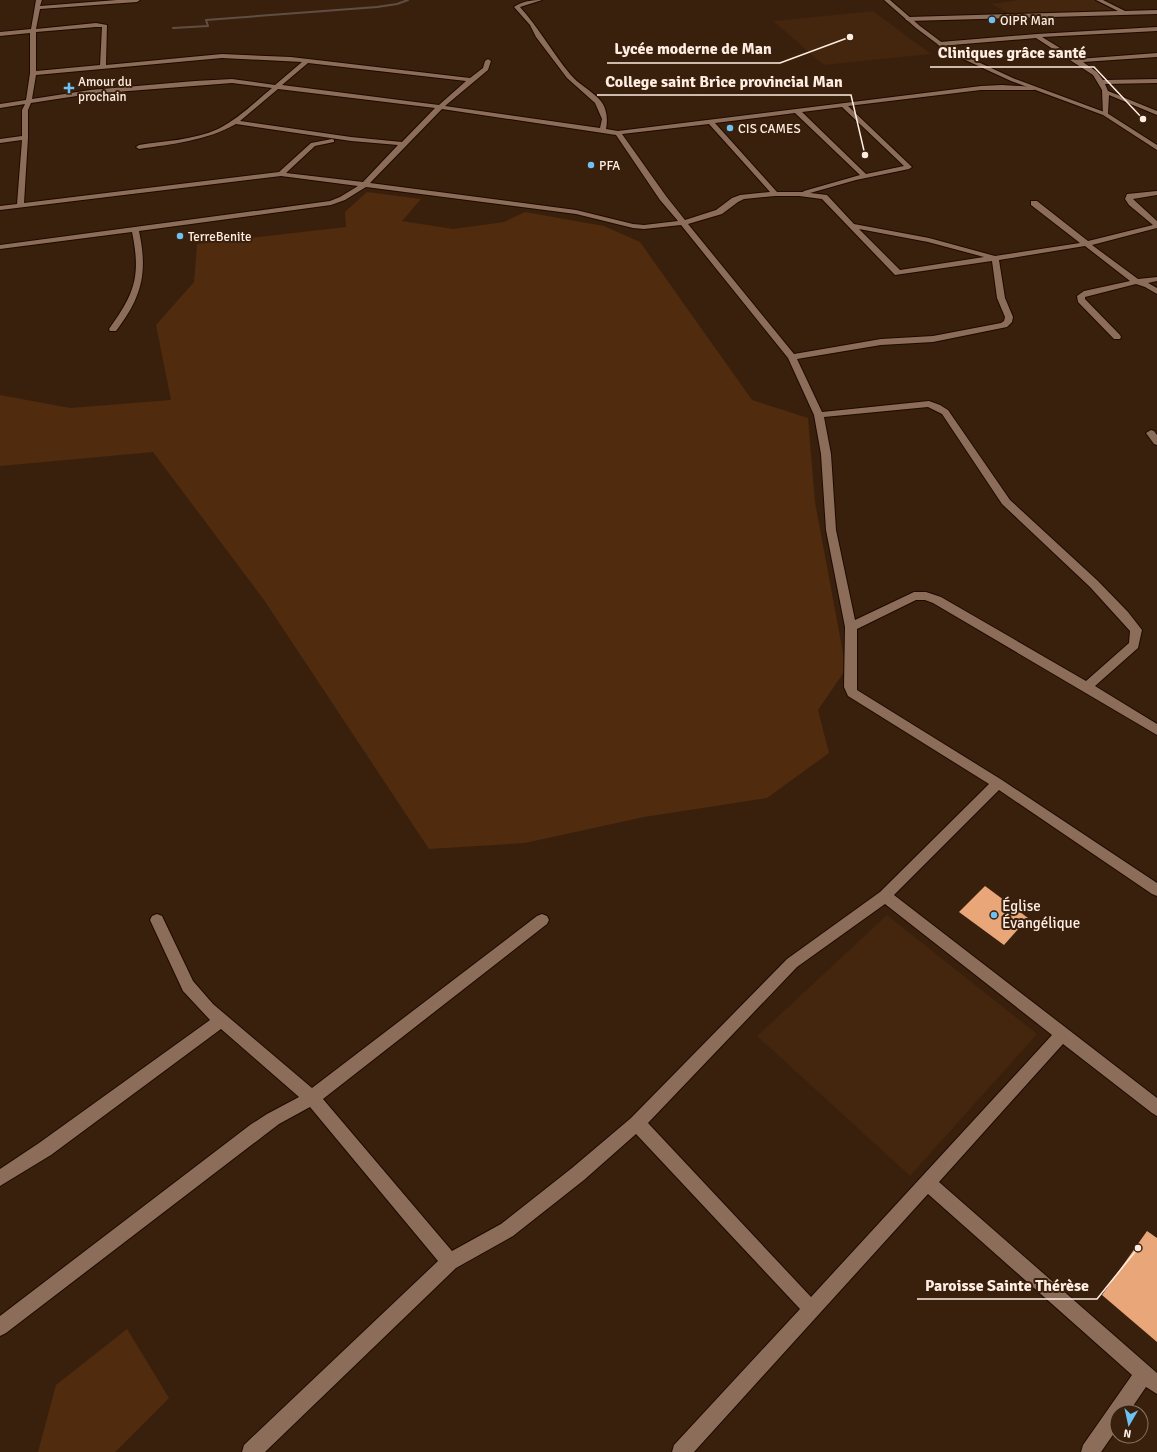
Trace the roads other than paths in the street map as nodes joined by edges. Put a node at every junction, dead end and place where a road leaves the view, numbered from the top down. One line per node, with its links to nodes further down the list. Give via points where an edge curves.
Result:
1 (39, 0): 6 (street)
2 (137, 0): 6 (street)
3 (539, 0): 36 (street, via 517,7 569,77 598,102 605,119)
4 (887, 0): 9 (street)
5 (1100, 0): 7 (street)
6 (38, 8): 11 (street)
7 (1124, 12): 8 (street); 9 (street)
8 (1157, 12)
9 (908, 19): 14 (street)
10 (1157, 29): 13 (street)
11 (33, 31): 12 (street); 19 (street, via 104,26); 20 (street)
12 (0, 34)
13 (1036, 36): 14 (street); 18 (street)
14 (940, 44): 25 (street, via 978,65)
15 (1157, 56): 18 (street)
16 (307, 61): 19 (street, via 222,56); 21 (street); 24 (street)
17 (488, 61): 21 (street, via 486,69)
18 (1078, 61): 23 (street)
19 (103, 66): 20 (street)
20 (33, 73): 27 (street)
21 (469, 80): 30 (street)
22 (1157, 81): 23 (street)
23 (1102, 82): 26 (street)
24 (278, 87): 27 (street, via 214,81 90,92); 30 (street); 34 (street)
25 (1034, 88): 29 (street, via 981,88); 33 (street)
26 (1106, 92): 32 (street); 33 (street)
27 (29, 101): 28 (street); 38 (street, via 25,110)
28 (0, 106)
29 (844, 106): 31 (street); 45 (street, via 909,167)
30 (440, 107): 36 (street); 41 (street)
31 (797, 111): 35 (street); 45 (street)
32 (1157, 113)
33 (1105, 114): 43 (street)
34 (235, 122): 39 (street); 42 (street, via 202,137)
35 (711, 122): 37 (street); 48 (street)
36 (602, 130): 37 (street)
37 (618, 133): 53 (street, via 663,198)
38 (25, 138): 40 (street); 51 (street)
39 (351, 139): 41 (street); 44 (street, via 313,144)
40 (0, 141)
41 (404, 144): 46 (street)
42 (138, 147)
43 (1157, 148)
44 (281, 174): 46 (street); 51 (street)
45 (865, 176): 49 (street)
46 (365, 185): 53 (street, via 576,212 633,226 658,227); 56 (street, via 345,199 331,204)
47 (1157, 193): 55 (street, via 1130,196 1129,199)
48 (775, 194): 49 (street); 53 (street, via 743,197 719,212)
49 (799, 194): 54 (street, via 824,197)
50 (1034, 203): 57 (street)
51 (20, 206): 52 (street)
52 (0, 208)
53 (684, 223): 65 (street)
54 (855, 226): 59 (street, via 928,240); 59 (street, via 898,273)
55 (1157, 226): 57 (street)
56 (135, 230): 58 (street); 63 (street, via 141,253 136,294 126,314)
57 (1086, 244): 59 (street); 61 (street)
58 (0, 247)
59 (995, 258): 65 (street, via 1001,298 1009,317 1004,325 933,340 881,342)
60 (1157, 279): 61 (street)
61 (1136, 282): 62 (street, via 1148,285); 64 (street, via 1081,296 1081,300)
62 (1157, 292)
63 (113, 329)
64 (1117, 337)
65 (792, 357): 66 (street)
66 (819, 415): 69 (street, via 826,454 831,530); 70 (street, via 928,404 945,412 1006,502 1094,584 1136,630 1134,645)
67 (1151, 433): 68 (street)
68 (1157, 442)
69 (851, 627): 70 (street, via 914,596 926,596); 72 (street, via 852,693)
70 (1087, 686): 71 (street)
71 (1157, 730)
72 (998, 783): 73 (street); 74 (street)
73 (1157, 890)
74 (885, 896): 78 (street); 81 (street, via 792,963)
75 (157, 920): 77 (street, via 188,986 208,1009)
76 (542, 920): 79 (street)
77 (222, 1020): 79 (street); 82 (street, via 51,1144)
78 (1063, 1034): 80 (street); 83 (street)
79 (312, 1098): 84 (street); 86 (street, via 256,1131)
80 (1157, 1108)
81 (637, 1123): 84 (street, via 507,1230); 85 (street)
82 (1, 1175)
83 (928, 1183): 85 (street); 87 (street)
84 (450, 1262): 90 (street)
85 (811, 1309): 91 (street)
86 (0, 1327)
87 (1151, 1379): 88 (street)
88 (1127, 1404)
89 (1109, 1426): 92 (street)
90 (251, 1452)
91 (681, 1452)
92 (1090, 1452)

